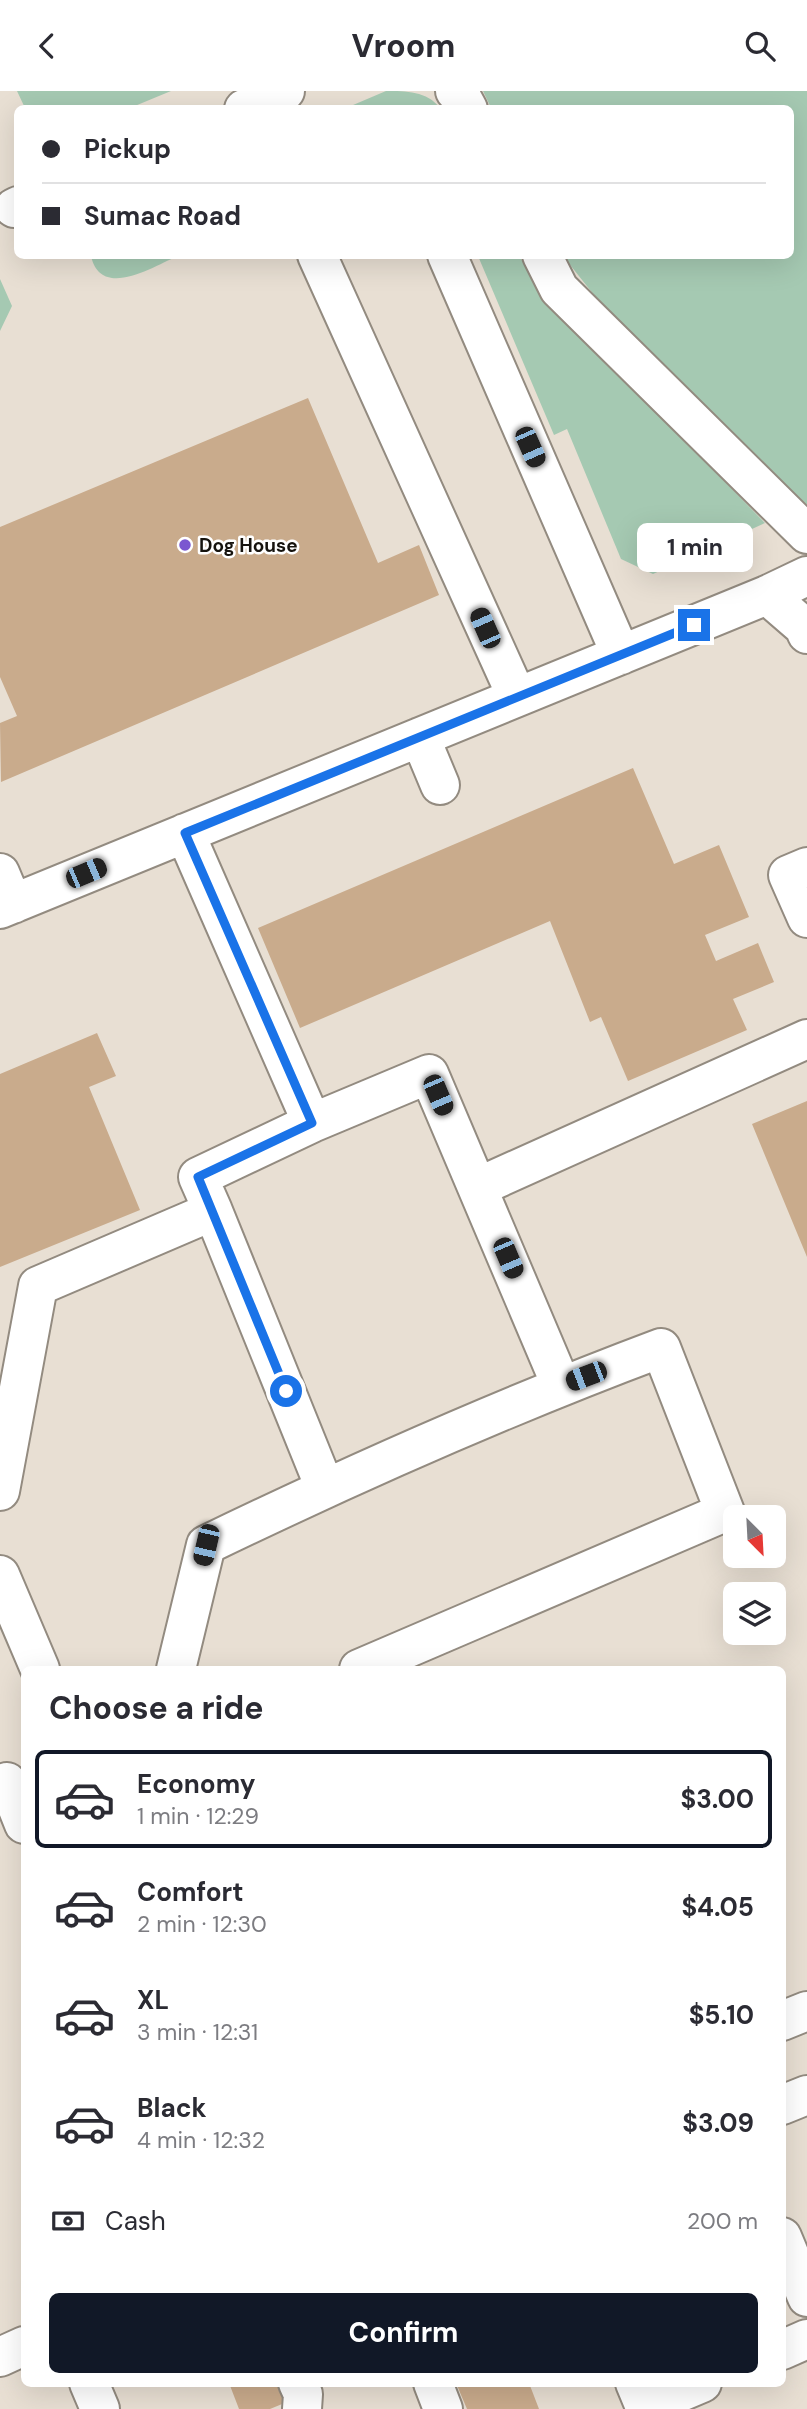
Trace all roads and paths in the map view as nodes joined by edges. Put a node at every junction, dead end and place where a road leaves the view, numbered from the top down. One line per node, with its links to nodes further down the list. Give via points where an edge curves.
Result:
1 (285, 91): 3 (street)
2 (455, 91): 4 (street)
3 (253, 105)
4 (466, 105)
5 (319, 259): 13 (street)
6 (449, 259): 12 (street)
7 (544, 259): 8 (street, via 559,289)
8 (807, 534)
9 (807, 576): 10 (street)
10 (766, 595): 11 (street); 12 (street)
11 (807, 634)
12 (621, 655): 13 (street)
13 (517, 697): 14 (street)
14 (420, 737): 15 (street); 16 (street)
15 (440, 785)
16 (185, 833): 18 (street); 21 (street)
17 (807, 867): 19 (street, via 788,876)
18 (4, 895)
19 (807, 918)
20 (807, 1039): 22 (street)
21 (312, 1123): 22 (street, via 429,1074); 23 (street, via 198,1177)
22 (478, 1187): 24 (street)
23 (213, 1211): 25 (street); 26 (street, via 38,1286)
24 (561, 1385): 25 (street); 30 (street, via 661,1347 725,1512)
25 (325, 1488): 29 (street, via 206,1545)
26 (0, 1491)
27 (0, 1575): 28 (street)
28 (39, 1666)
29 (177, 1666)
30 (366, 1666)
31 (10, 1780): 32 (street)
32 (21, 1815)
33 (807, 2011): 34 (street)
34 (786, 2019)
35 (807, 2095): 36 (street)
36 (786, 2103)
37 (786, 2247): 38 (street)
38 (807, 2297)
39 (807, 2339): 41 (street)
40 (21, 2347): 42 (street)
41 (786, 2348)
42 (0, 2357)
43 (91, 2387): 48 (street)
44 (300, 2387): 49 (street)
45 (435, 2387): 50 (street)
46 (637, 2387): 47 (street, via 645,2407)
47 (692, 2387)
48 (100, 2409)
49 (302, 2409)
50 (443, 2409)

